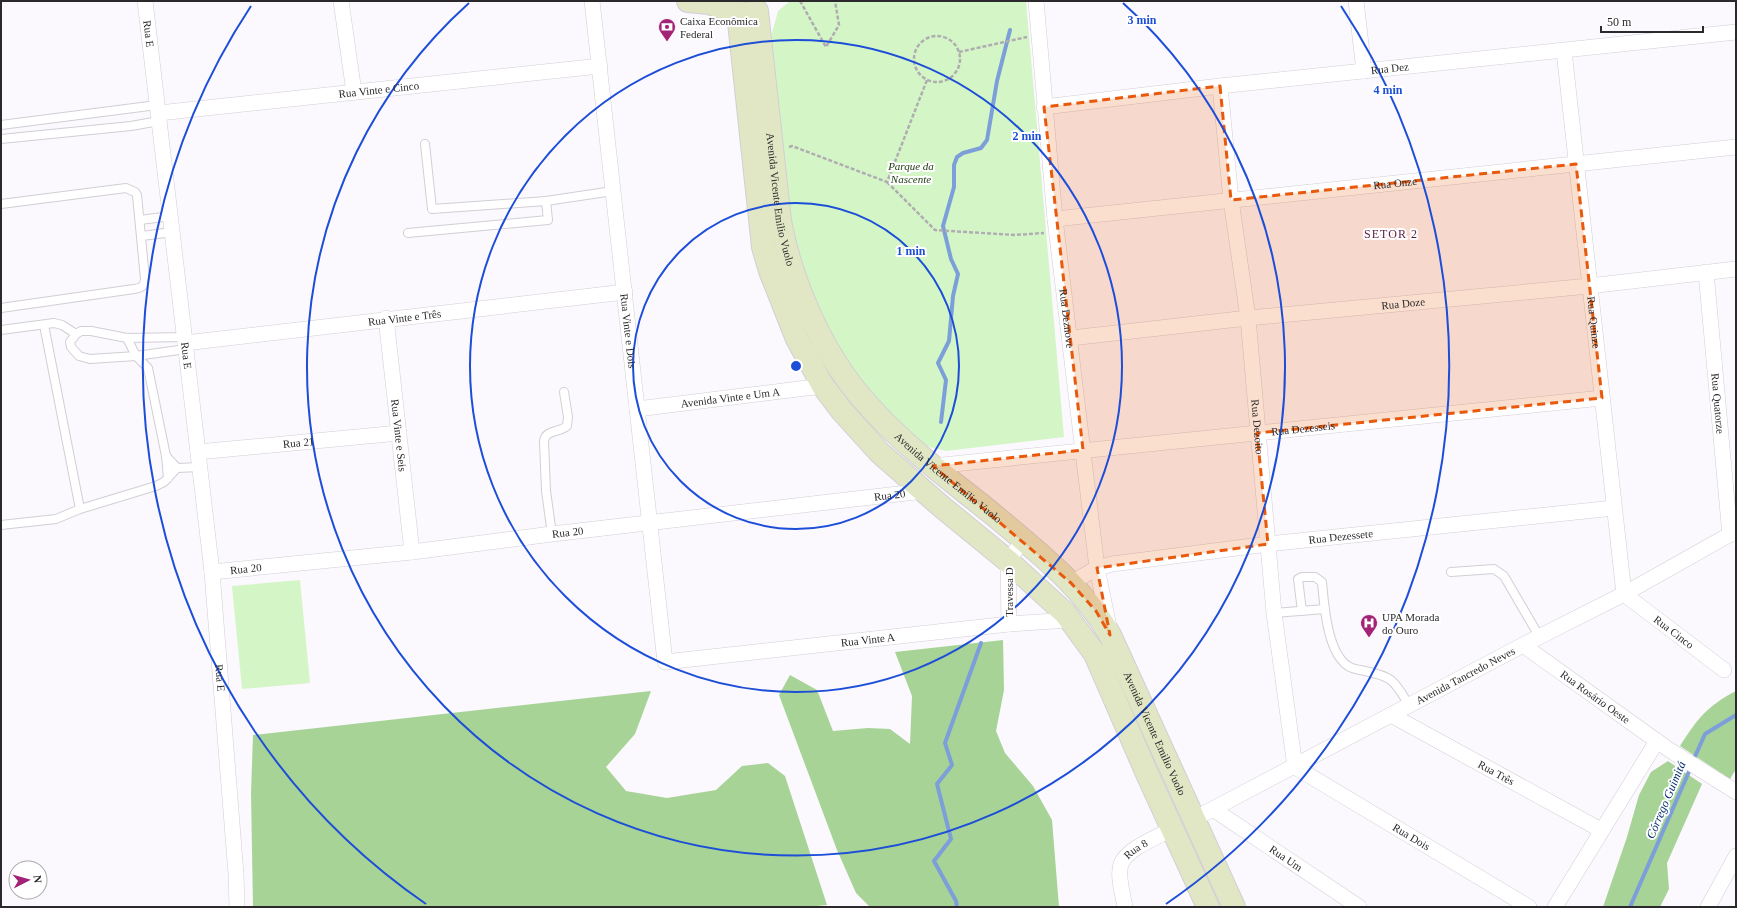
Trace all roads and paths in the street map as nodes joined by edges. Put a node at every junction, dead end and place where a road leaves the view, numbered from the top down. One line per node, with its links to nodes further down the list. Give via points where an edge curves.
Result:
1 (146, 1): 20 (street, Rua E)
2 (341, 1): 18 (street)
3 (592, 1): 14 (street, Rua Vinte e Dois)
4 (688, 1): 9 (main road)
5 (800, 1): 6 (path, via 826,47 838,25)
6 (835, 1)
7 (1036, 1): 19 (street, Rua Deznove)
8 (1356, 1): 15 (street)
9 (743, 7): 52 (main road, Avenida Vicente Emilio Vuolo, via 763,247 797,339); 61 (main road, Avenida Vicente Emilio Vuolo, via 785,248 795,279 838,365 867,404 903,441)
10 (1736, 32): 12 (street, Rua Dez)
11 (1016, 38): 13 (path)
12 (1564, 51): 15 (street, Rua Dez); 26 (street, Rua Quinze)
13 (959, 52): 16 (path, via 959,67 955,74 942,82); 16 (path, via 950,40 943,37 928,38 922,42 917,47 914,62 916,70)
14 (600, 66): 18 (street, Rua Vinte e Cinco); 28 (street, Rua Vinte e Dois)
15 (1364, 71): 17 (street, Rua Dez)
16 (927, 80): 27 (path)
17 (1220, 86): 19 (street, Rua Dez); 29 (street, Rua Dezoito)
18 (354, 92): 20 (street, Rua Vinte e Cinco)
19 (1044, 107): 34 (street, Rua Deznove)
20 (158, 113): 21 (lane); 22 (lane, via 131,126); 32 (street, Rua E)
21 (4, 124): 22 (lane)
22 (5, 138)
23 (425, 144): 30 (lane, via 432,209)
24 (792, 146): 27 (path)
25 (1736, 147): 26 (street, Rua Onze)
26 (1576, 164): 29 (street, Rua Onze); 40 (street, Rua Quinze)
27 (887, 182): 34 (path, via 935,230 1015,235)
28 (613, 190): 30 (lane); 41 (street, Rua Vinte e Dois)
29 (1231, 200): 34 (street, Rua Onze); 44 (street, Rua Dezoito)
30 (546, 201): 36 (lane, via 548,220)
31 (1, 204): 33 (lane, via 126,188 135,192)
32 (170, 216): 33 (lane); 35 (street, Rua E)
33 (140, 220): 37 (lane)
34 (1056, 225): 49 (street, Rua Deznove)
35 (172, 232): 37 (lane); 50 (street, Rua E)
36 (408, 233)
37 (142, 236): 42 (lane, via 145,279 141,288)
38 (1736, 269): 39 (street, Rua Doze)
39 (1706, 272): 40 (street, Rua Doze); 70 (street, Rua Quatorze)
40 (1590, 286): 44 (street, Rua Doze); 54 (street, Rua Quinze)
41 (624, 292): 43 (street, Rua Vinte e Três); 55 (street, Rua Vinte e Dois)
42 (1, 308)
43 (386, 318): 50 (street, Rua Vinte e Três); 56 (street, Rua Vinte e Seis)
44 (1248, 318): 49 (street, Rua Doze); 57 (street, Rua Dezoito)
45 (44, 324): 46 (lane); 47 (lane, via 62,325); 66 (lane)
46 (1, 330)
47 (76, 334): 48 (lane, via 91,330); 51 (lane, via 70,342 71,346 83,358)
48 (127, 338): 50 (lane); 51 (lane)
49 (1071, 338): 58 (street, Rua Deznove)
50 (185, 343): 51 (lane); 59 (street, Rua E)
51 (136, 356): 60 (lane, via 145,364 150,375)
52 (823, 386): 55 (street, Avenida Vinte e Um A); 65 (main road, Avenida Vicente Emilio Vuolo, via 880,453)
53 (564, 392): 71 (lane, via 567,426 562,431 549,433 544,441 546,490)
54 (1602, 398): 57 (street, Rua Dezesseis); 67 (street, Rua Quinze)
55 (637, 410): 68 (street, Rua Vinte e Dois)
56 (399, 433): 59 (street, Rua 21); 74 (street, Rua Vinte e Seis)
57 (1257, 433): 58 (street, Rua Dezesseis); 73 (street, Rua Dezoito)
58 (1083, 450): 61 (street, Rua Dezesseis); 76 (street, Rua Deznove)
59 (198, 452): 62 (street, Rua E)
60 (166, 456): 63 (lane); 64 (lane)
61 (933, 466): 72 (main road, Avenida Vicente Emilio Vuolo)
62 (200, 467): 63 (lane); 77 (street, Rua E)
63 (177, 468): 64 (lane)
64 (168, 478): 66 (lane, via 156,486)
65 (924, 491): 68 (street, Rua 20); 75 (main road, Avenida Vicente Emilio Vuolo)
66 (80, 508): 69 (lane, via 56,518)
67 (1614, 508): 73 (street, Rua Dezessete); 80 (street, Rua Quinze)
68 (650, 522): 71 (street, Rua 20); 89 (street, Rua Vinte e Dois)
69 (1, 525)
70 (1733, 533): 80 (street, Avenida Tancredo Neves)
71 (552, 534): 74 (street, Rua 20)
72 (1023, 540): 75 (street, Travessa D); 79 (main road, Avenida Vicente Emilio Vuolo)
73 (1268, 544): 76 (street, Rua Dezessete); 83 (street, Rua Dezoito)
74 (412, 552): 77 (street, Rua 20)
75 (1008, 561): 84 (main road, Avenida Vicente Emilio Vuolo); 85 (street, Travessa D)
76 (1097, 568): 79 (street, Rua Dezessete); 86 (street, Rua Deznove)
77 (212, 572): 101 (street, Rua E)
78 (1452, 572): 87 (lane, via 1494,569 1504,576)
79 (1072, 583): 86 (main road, Avenida Vicente Emilio Vuolo, via 1096,611)
80 (1624, 594): 87 (street, Avenida Tancredo Neves); 90 (street, Rua Cinco)
81 (1325, 610): 82 (lane); 82 (lane, via 1322,582 1315,577 1302,577 1298,580); 91 (lane, via 1336,650 1343,662 1348,666 1384,675 1393,680)
82 (1302, 611): 83 (lane)
83 (1274, 613): 94 (street, Rua Dezoito)
84 (1070, 620): 85 (street, Rua Vinte A); 98 (main road, Avenida Vicente Emilio Vuolo, via 1095,654)
85 (1009, 624): 89 (street, Rua Vinte A)
86 (1110, 635): 97 (main road, Avenida Vicente Emilio Vuolo)
87 (1540, 636): 88 (street, Avenida Tancredo Neves)
88 (1523, 644): 91 (street, Avenida Tancredo Neves); 93 (street, Rua Rosário Oeste)
89 (665, 662)
90 (1724, 670)
91 (1409, 705): 92 (street, Avenida Tancredo Neves)
92 (1391, 715): 94 (street, Avenida Tancredo Neves); 99 (street, Rua Três)
93 (1663, 745): 95 (street, Rua Rosário Oeste); 99 (street)
94 (1294, 767): 96 (street, Avenida Tancredo Neves); 106 (street, Rua Dois)
95 (1736, 792)
96 (1213, 809): 97 (street, Avenida Tancredo Neves); 105 (street, Rua Um)
97 (1194, 819): 104 (main road, Avenida Vicente Emilio Vuolo)
98 (1172, 829): 102 (street, Rua 8, via 1130,852 1121,864); 103 (main road, Avenida Vicente Emilio Vuolo)
99 (1601, 830): 107 (street)
100 (1736, 856): 108 (street)
101 (237, 907)
102 (1125, 907)
103 (1208, 907)
104 (1234, 907)
105 (1359, 907)
106 (1529, 907)
107 (1555, 907)
108 (1708, 907)

